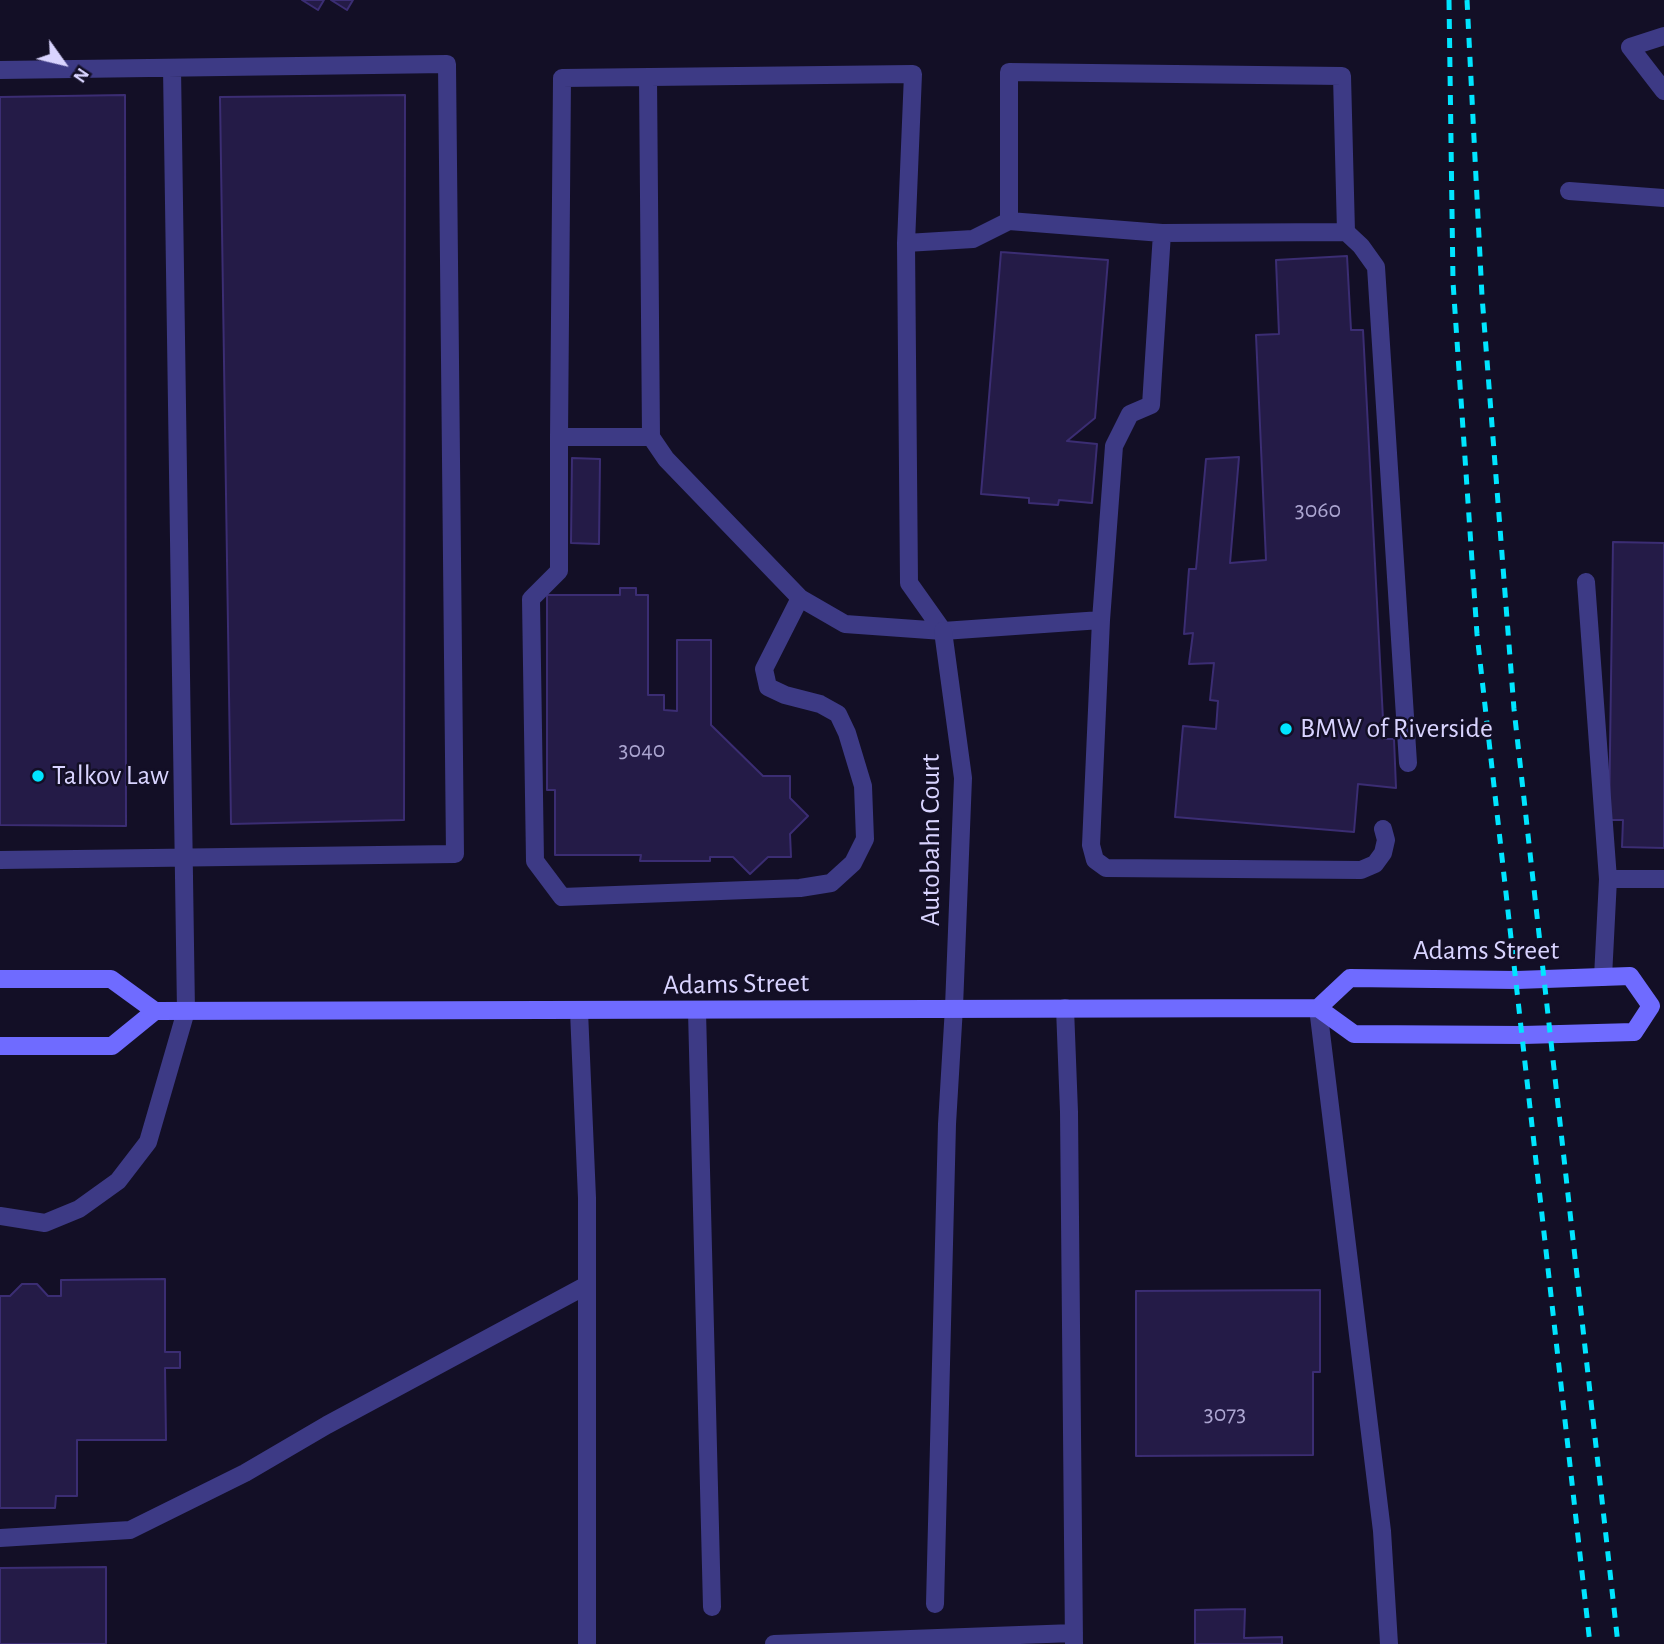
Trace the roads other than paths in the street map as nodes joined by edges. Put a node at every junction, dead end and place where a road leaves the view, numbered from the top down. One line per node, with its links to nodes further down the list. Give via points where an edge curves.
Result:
1 (1664, 36): 5 (street, via 1630,47)
2 (172, 68): 3 (street); 20 (street); 20 (street, via 447,64 455,854)
3 (0, 70)
4 (648, 77): 11 (street, via 913,74); 12 (street, via 562,78); 13 (street)
5 (1664, 91)
6 (1569, 191): 7 (street)
7 (1664, 198)
8 (1009, 220): 9 (street, via 1009,72 1342,76); 10 (street); 11 (street, via 973,239)
9 (1346, 232): 10 (street); 18 (street, via 1376,267)
10 (1162, 233): 16 (street, via 1151,405 1130,414 1114,446)
11 (906, 243): 17 (street, via 909,583)
12 (559, 437): 13 (street); 15 (street, via 559,571 531,599 535,861 562,897 800,888 831,883 853,863 865,839 863,786 847,733 838,714 768,687 764,669)
13 (650, 437): 15 (street)
14 (1586, 582): 22 (street)
15 (800, 598): 17 (street, via 845,624)
16 (1101, 620): 17 (street); 19 (street, via 1091,845 1095,860 1106,868 1362,870 1375,864 1383,853)
17 (943, 631): 27 (street, Autobahn Court, via 963,778)
18 (1408, 763)
19 (1383, 829)
20 (183, 858): 21 (street); 31 (street)
21 (0, 860)
22 (1608, 879): 23 (street); 24 (street)
23 (1664, 879)
24 (1603, 976): 26 (main road, Adams Street, via 1630,976); 29 (main road, Adams Street, via 1350,978)
25 (0, 979): 30 (main road, via 111,979)
26 (1658, 1006): 29 (main road, Adams Street, via 1634,1032 1523,1035 1354,1034)
27 (954, 1007): 28 (main road, Adams Street); 33 (main road, Adams Street); 38 (street, Autobahn Court)
28 (1065, 1007): 29 (main road, Adams Street); 40 (street)
29 (1318, 1008): 43 (street, via 1382,1531)
30 (155, 1011): 31 (main road, Adams Street); 34 (main road, via 113,1046)
31 (186, 1011): 32 (main road, Adams Street); 35 (street, via 148,1142 118,1181 79,1209 45,1223)
32 (579, 1011): 33 (main road, Adams Street); 36 (street)
33 (697, 1011): 39 (street)
34 (0, 1046)
35 (0, 1216)
36 (587, 1285): 37 (street, via 245,1474 130,1530); 41 (street)
37 (0, 1538)
38 (934, 1604)
39 (712, 1606)
40 (1074, 1638): 42 (street)
41 (587, 1644)
42 (774, 1644)
43 (1389, 1644)

